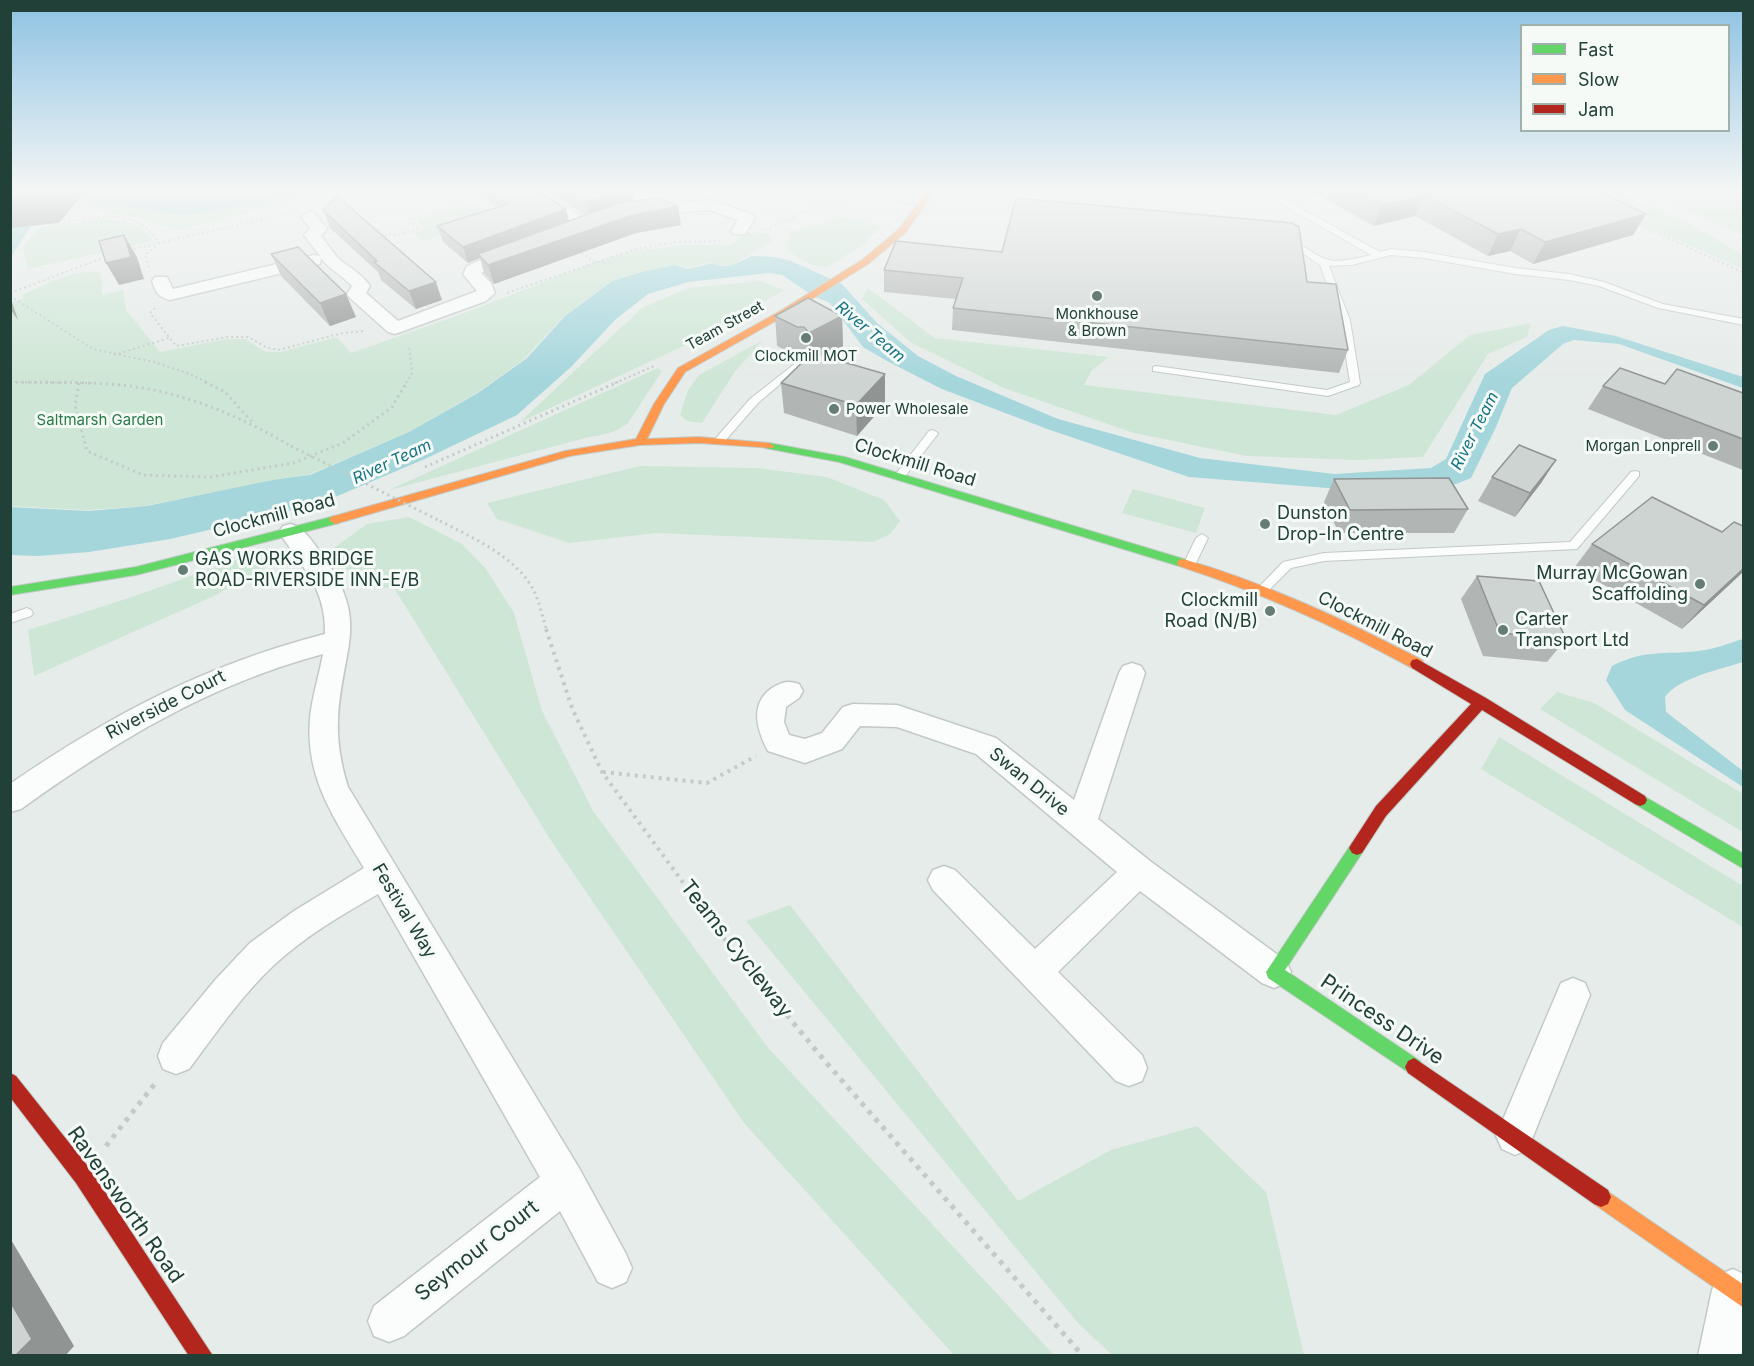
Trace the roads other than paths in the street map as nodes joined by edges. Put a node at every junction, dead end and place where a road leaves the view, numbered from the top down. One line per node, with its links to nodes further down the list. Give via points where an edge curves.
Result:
1 (505, 255): 6 (street, via 473,270 472,274 485,287 486,293 480,297 395,328 356,294 361,286 349,272)
2 (873, 255): 14 (main road, Team Street, via 686,367 676,376)
3 (1310, 255): 7 (lane)
4 (1378, 255): 7 (lane)
5 (1421, 255): 9 (lane, via 1569,277 1661,306)
6 (327, 256): 8 (street)
7 (1324, 264): 11 (lane, via 1345,320 1355,383 1328,393)
8 (165, 288)
9 (1743, 322)
10 (802, 361): 13 (lane, via 754,401)
11 (1156, 369)
12 (933, 433): 16 (lane)
13 (720, 440): 14 (main road, Clockmill Road); 16 (main road, Clockmill Road, via 808,452)
14 (640, 442): 17 (main road, Clockmill Road, via 569,453 506,469)
15 (1635, 474): 20 (lane, via 1573,546 1324,557 1287,565)
16 (899, 477): 19 (main road, Clockmill Road)
17 (291, 532): 21 (main road, Clockmill Road, via 136,571); 24 (street, Festival Way, via 329,586 337,614)
18 (1202, 538): 19 (lane)
19 (1189, 565): 20 (main road, Clockmill Road)
20 (1262, 590): 27 (main road, Clockmill Road, via 1371,639)
21 (10, 591)
22 (27, 613): 23 (lane)
23 (10, 619)
24 (337, 641): 28 (street, Riverside Court, via 255,663 169,699 71,757); 32 (street, Festival Way, via 324,709 325,761 334,790)
25 (1132, 673): 29 (street)
26 (789, 691): 29 (street, Swan Drive, via 772,702 770,722 778,743 805,751 832,741 853,715 897,716 986,746)
27 (1481, 702): 30 (main road, Clockmill Road); 34 (main road, via 1381,811)
28 (10, 800)
29 (1081, 824): 31 (street, Swan Drive)
30 (1743, 861)
31 (1139, 871): 34 (street, Swan Drive); 35 (street)
32 (382, 874): 37 (street, via 263,953); 41 (street, Festival Way)
33 (944, 880): 35 (street)
34 (1274, 972): 40 (main road, Princess Drive)
35 (1034, 973): 38 (street)
36 (1573, 994): 40 (street)
37 (176, 1056)
38 (1129, 1068)
39 (10, 1082): 45 (main road, Ravensworth Road, via 83,1176)
40 (1515, 1136): 43 (main road, Princess Drive)
41 (566, 1182): 42 (street, Festival Way); 44 (street, Seymour Court)
42 (612, 1268)
43 (1738, 1294): 46 (street)
44 (389, 1321)
45 (202, 1356)
46 (1719, 1356)

